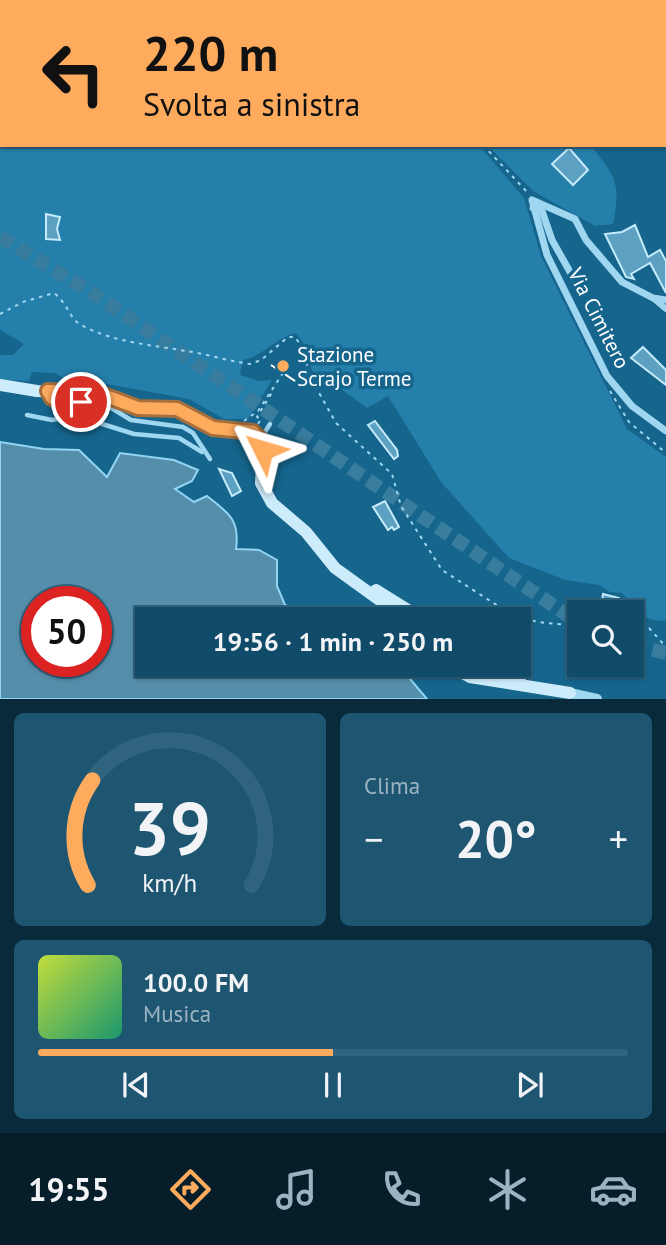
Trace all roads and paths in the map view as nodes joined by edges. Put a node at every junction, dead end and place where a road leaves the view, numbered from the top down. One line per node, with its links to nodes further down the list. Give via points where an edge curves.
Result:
1 (485, 147): 2 (path, via 524,187)
2 (533, 204): 3 (street, via 542,211); 4 (street, via 575,219 610,271); 16 (street, Via Cimitero, via 547,255 607,376 632,406)
3 (574, 279)
4 (653, 298): 5 (street); 6 (street)
5 (666, 300)
6 (666, 309)
7 (0, 314): 23 (path, via 54,293 79,324 93,330 134,343 250,364 288,337 295,337 304,350 309,376 336,423 392,474 401,506 442,570 506,611 537,622)
8 (285, 370): 10 (path)
9 (0, 385): 11 (main road)
10 (274, 390): 13 (path); 15 (path)
11 (48, 391): 17 (main road, via 98,393 138,408 177,409 213,428 253,432); 18 (lane, via 52,398 108,406 131,420 183,427 193,433)
12 (27, 415): 18 (lane, via 52,420 77,416 134,434 179,438)
13 (258, 415)
14 (270, 424): 17 (lane)
15 (243, 426)
16 (666, 431)
17 (261, 438): 20 (main road, via 265,494)
18 (203, 452): 19 (lane)
19 (210, 459)
20 (317, 546): 21 (main road, via 335,568); 22 (main road)
21 (389, 607)
22 (404, 607)
23 (567, 625)
24 (644, 628): 25 (path)
25 (666, 647)
26 (472, 677): 28 (main road)
27 (513, 677): 28 (main road)
28 (570, 693): 29 (street)
29 (597, 699)

